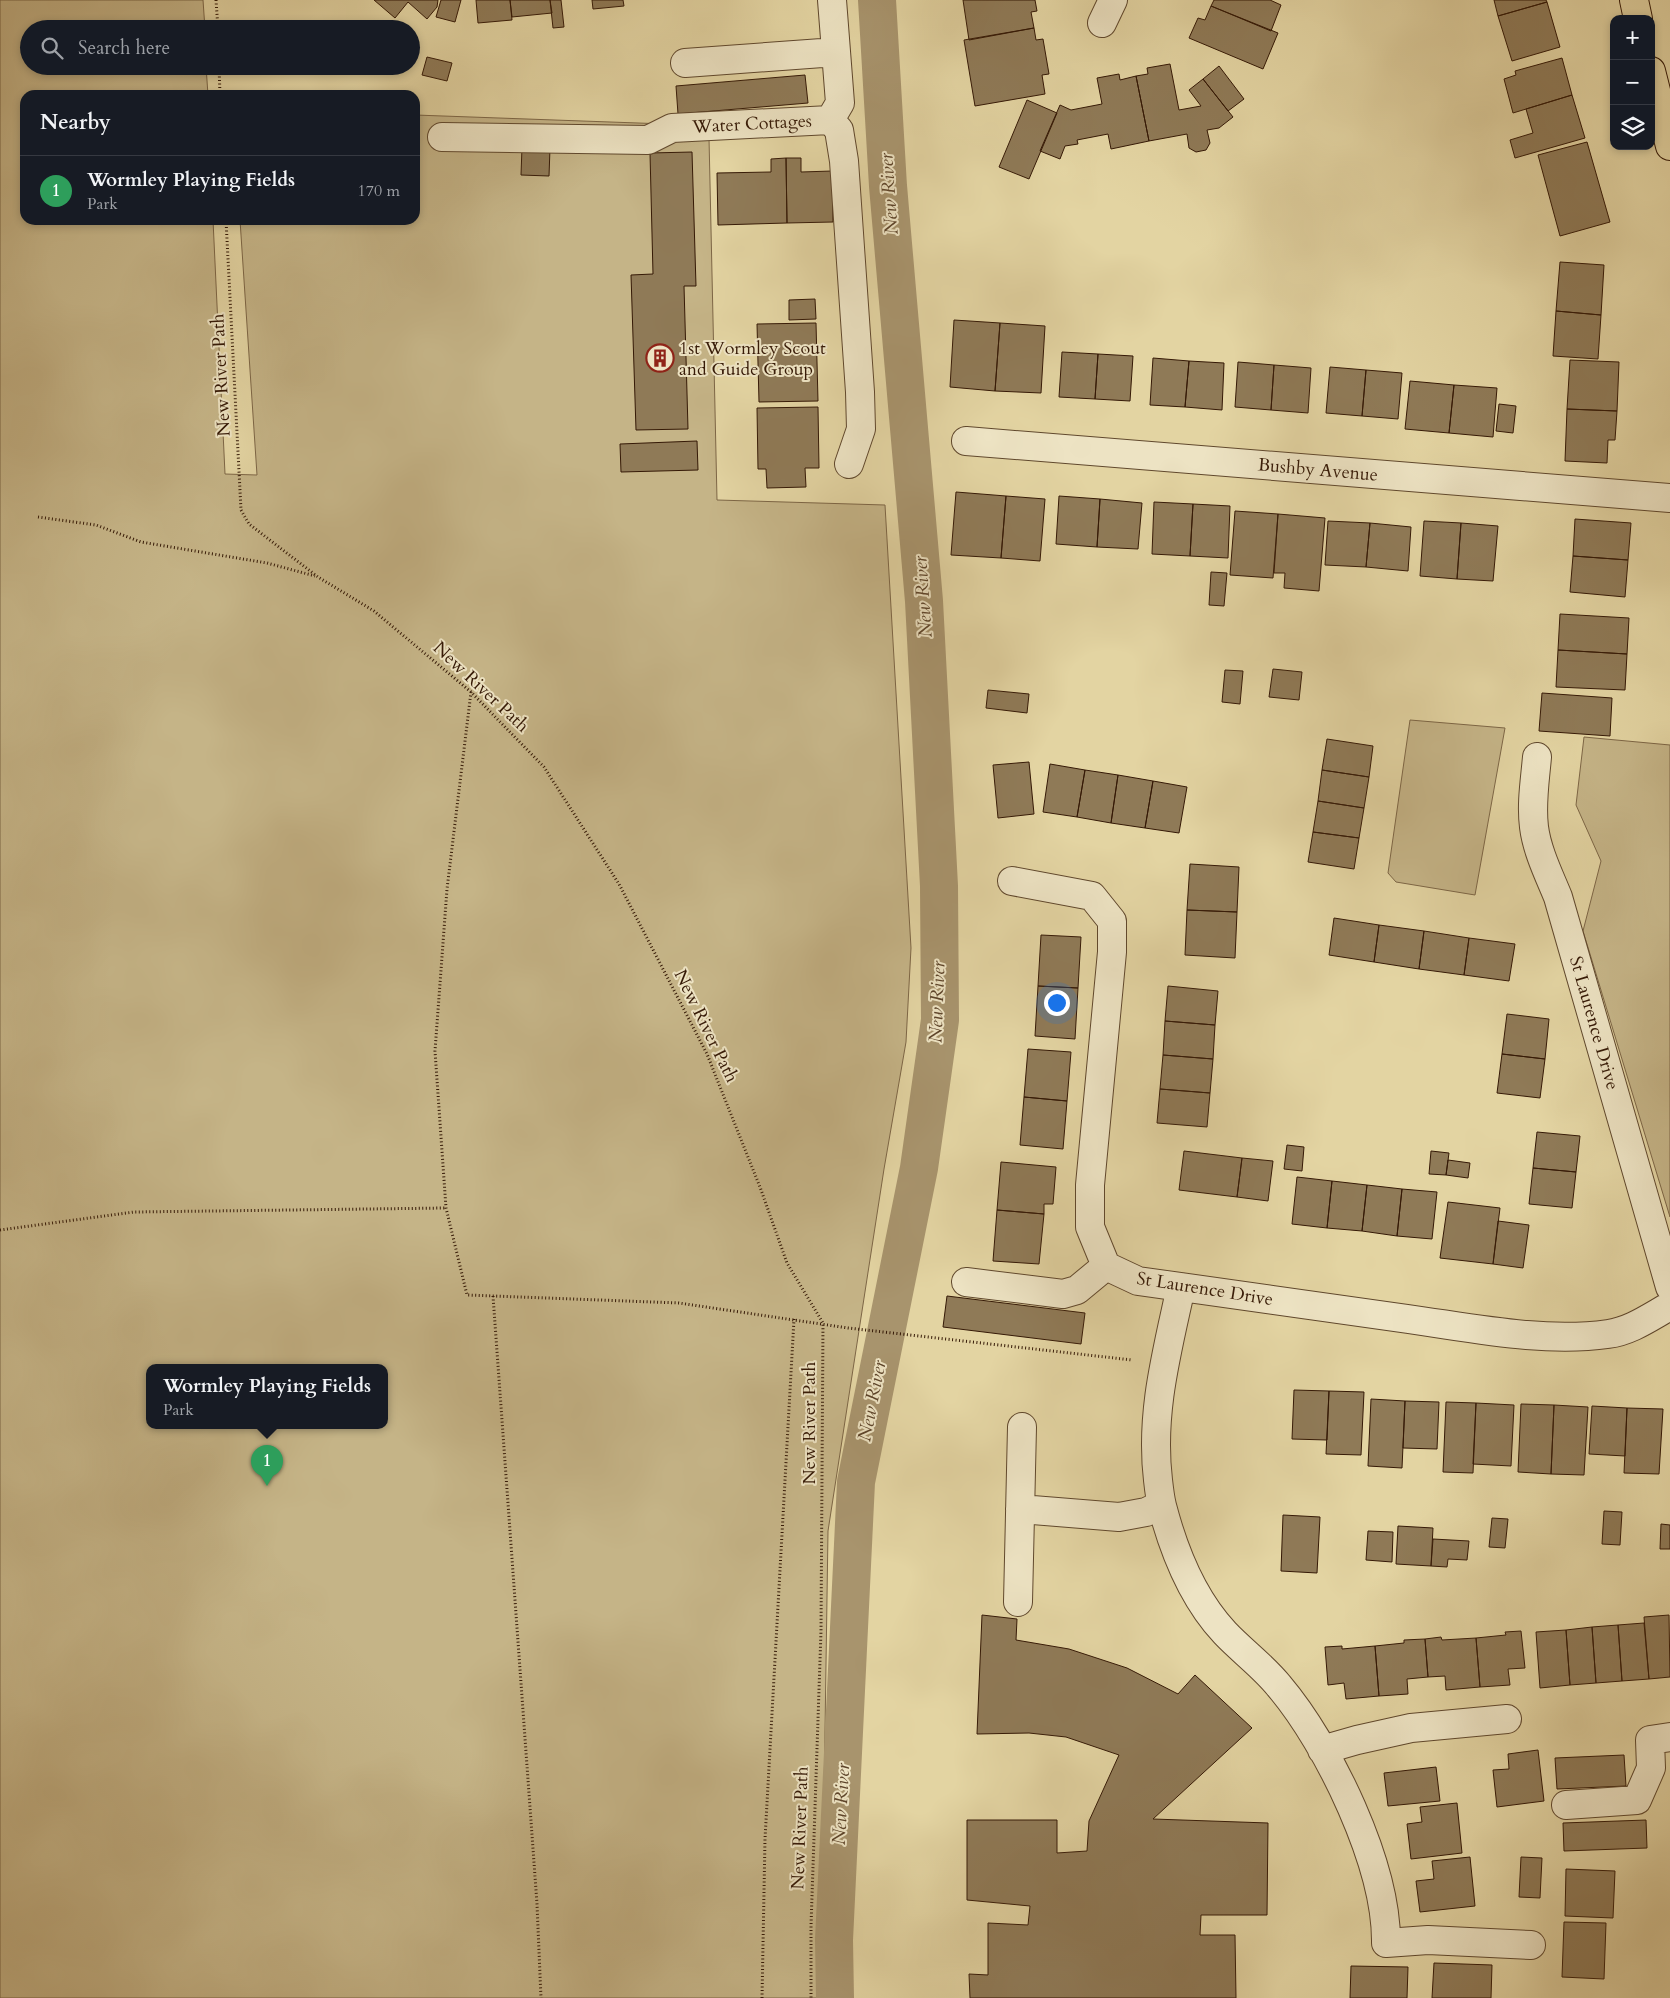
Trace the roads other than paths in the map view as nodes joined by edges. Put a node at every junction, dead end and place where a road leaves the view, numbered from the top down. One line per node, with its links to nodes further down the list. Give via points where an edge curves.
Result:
1 (832, 0): 4 (street, Water Cottages)
2 (1634, 0): 3 (main road)
3 (1637, 15)
4 (836, 52): 5 (street); 7 (street, Water Cottages, via 840,103)
5 (685, 63)
6 (1655, 86): 9 (main road)
7 (830, 120): 8 (street, Water Cottages, via 672,128 648,140); 11 (street, via 839,130 844,161 860,392 861,429)
8 (442, 137)
9 (1670, 146)
10 (966, 441): 12 (street, Bushby Avenue)
11 (849, 464)
12 (1670, 498)
13 (1537, 758): 18 (street, St Laurence Drive, via 1533,796 1536,837 1558,897)
14 (1012, 881): 15 (street, via 1092,896 1112,921 1112,952 1090,1185 1090,1228)
15 (1106, 1266): 16 (street, via 1077,1290 1062,1294); 17 (street, St Laurence Drive, via 1138,1281)
16 (966, 1282)
17 (1181, 1287): 19 (street, St Laurence Drive, via 1471,1328 1580,1337 1610,1334 1634,1327); 21 (street, via 1158,1398 1156,1434)
18 (1670, 1287)
19 (1670, 1306)
20 (1022, 1427): 22 (street)
21 (1161, 1505): 22 (street, via 1146,1512 1119,1517); 26 (street, via 1194,1592 1224,1632 1279,1685)
22 (1020, 1509): 23 (street)
23 (1018, 1602)
24 (1507, 1720): 26 (street, via 1411,1728)
25 (1660, 1738): 27 (street, via 1637,1800)
26 (1322, 1750): 28 (street, via 1367,1842 1386,1918 1386,1943 1428,1940)
27 (1566, 1805)
28 (1531, 1946)

